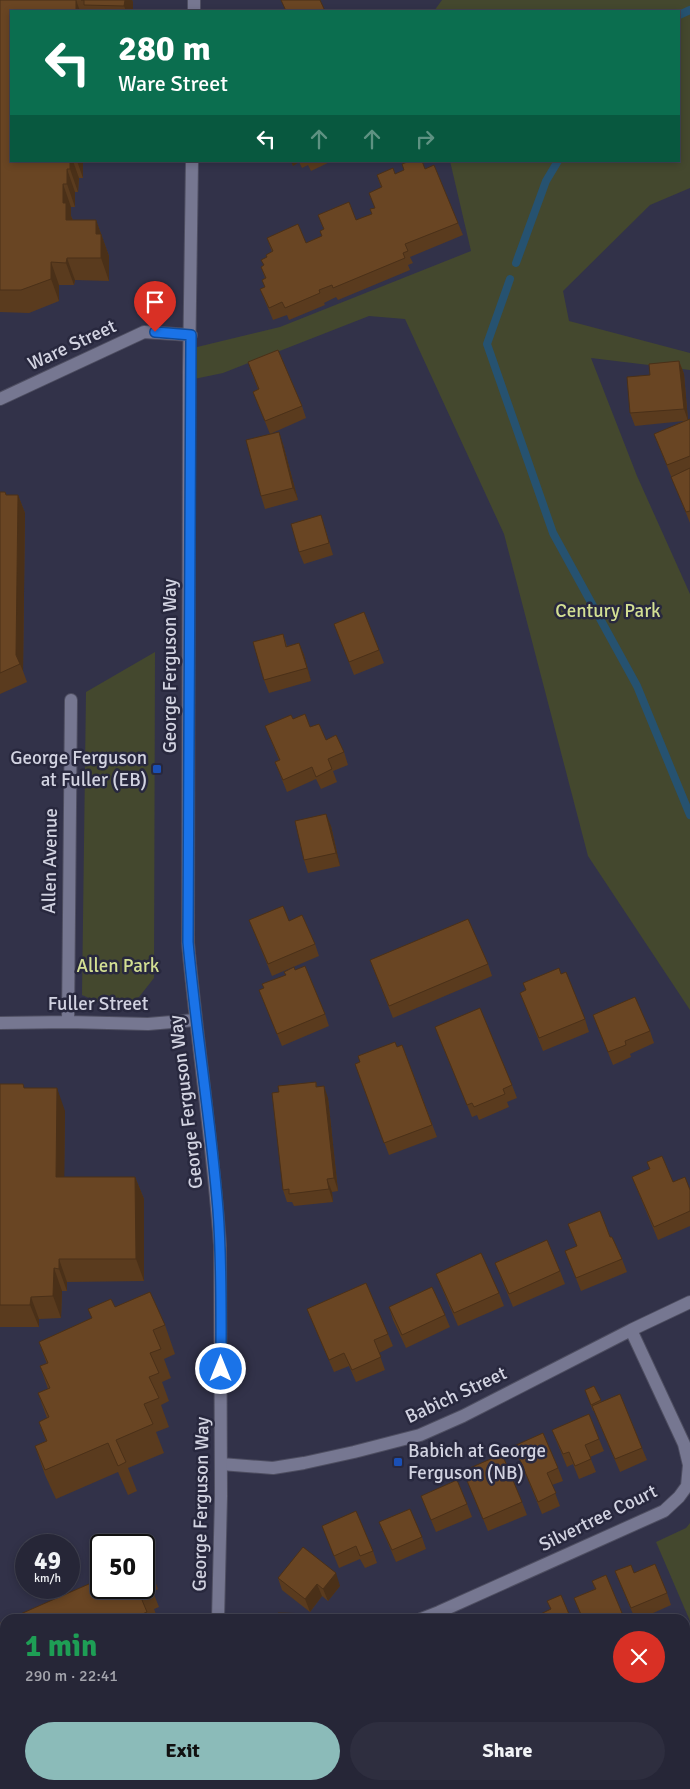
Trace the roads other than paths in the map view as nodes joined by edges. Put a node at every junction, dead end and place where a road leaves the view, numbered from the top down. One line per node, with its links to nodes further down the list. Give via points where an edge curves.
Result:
1 (192, 162): 2 (street, George Ferguson Way)
2 (191, 335): 3 (street, Ware Street, via 144,332); 5 (street, George Ferguson Way, via 188,934)
3 (0, 399)
4 (71, 700): 6 (street, Allen Avenue)
5 (195, 1020): 6 (street, Fuller Street, via 148,1024); 10 (street, George Ferguson Way, via 218,1207)
6 (68, 1022): 7 (street, Fuller Street)
7 (0, 1023)
8 (690, 1302): 9 (street, Babich Street)
9 (631, 1330): 10 (street, Babich Street, via 420,1435 273,1468); 12 (street, Silvertree Court, via 684,1444 689,1465 687,1486 664,1511)
10 (222, 1464): 11 (street, George Ferguson Way)
11 (218, 1614)
12 (433, 1614)

